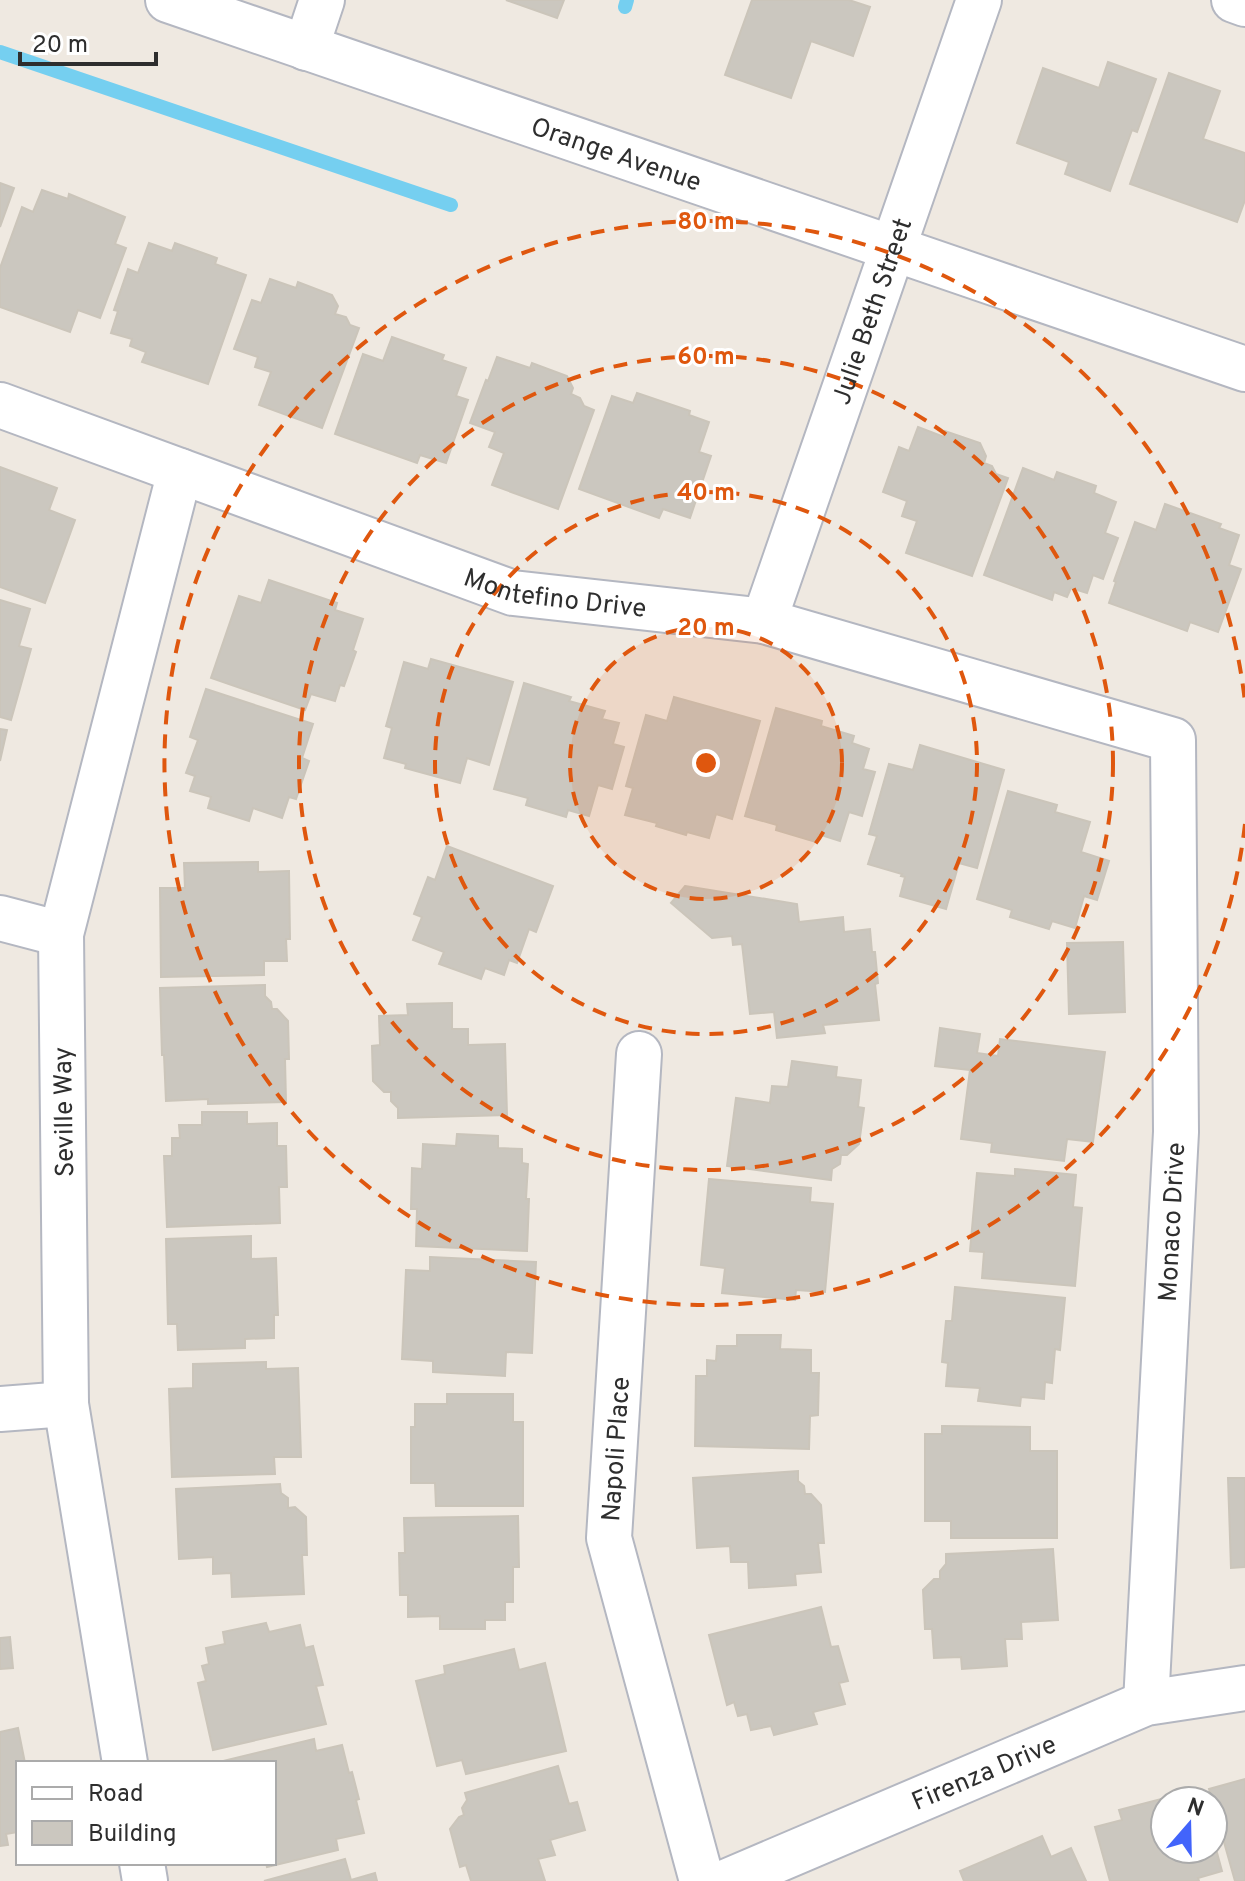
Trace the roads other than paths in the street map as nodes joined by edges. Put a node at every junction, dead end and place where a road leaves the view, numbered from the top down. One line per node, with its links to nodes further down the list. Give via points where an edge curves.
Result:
1 (168, 0): 6 (street, Orange Avenue)
2 (322, 0): 6 (street)
3 (979, 0): 7 (street, Julie Beth Street)
4 (1234, 0): 5 (street)
5 (1245, 4)
6 (306, 48): 7 (street, Orange Avenue)
7 (894, 248): 8 (street, Orange Avenue); 11 (street, Julie Beth Street)
8 (1245, 369)
9 (0, 405): 10 (street, Montefino Drive)
10 (180, 471): 11 (street, Montefino Drive, via 513,593); 14 (street, Seville Way)
11 (764, 621): 12 (street, Montefino Drive)
12 (1173, 740): 19 (street, Monaco Drive, via 1176,1132)
13 (0, 918): 14 (street)
14 (61, 934): 16 (street, Seville Way)
15 (639, 1054): 21 (street, Napoli Place, via 609,1538)
16 (66, 1404): 17 (street); 20 (street, Seville Way)
17 (0, 1409)
18 (1245, 1688): 19 (street, Firenza Drive)
19 (1146, 1703): 22 (street, Firenza Drive)
20 (125, 1761)
21 (702, 1881)
22 (728, 1881)

